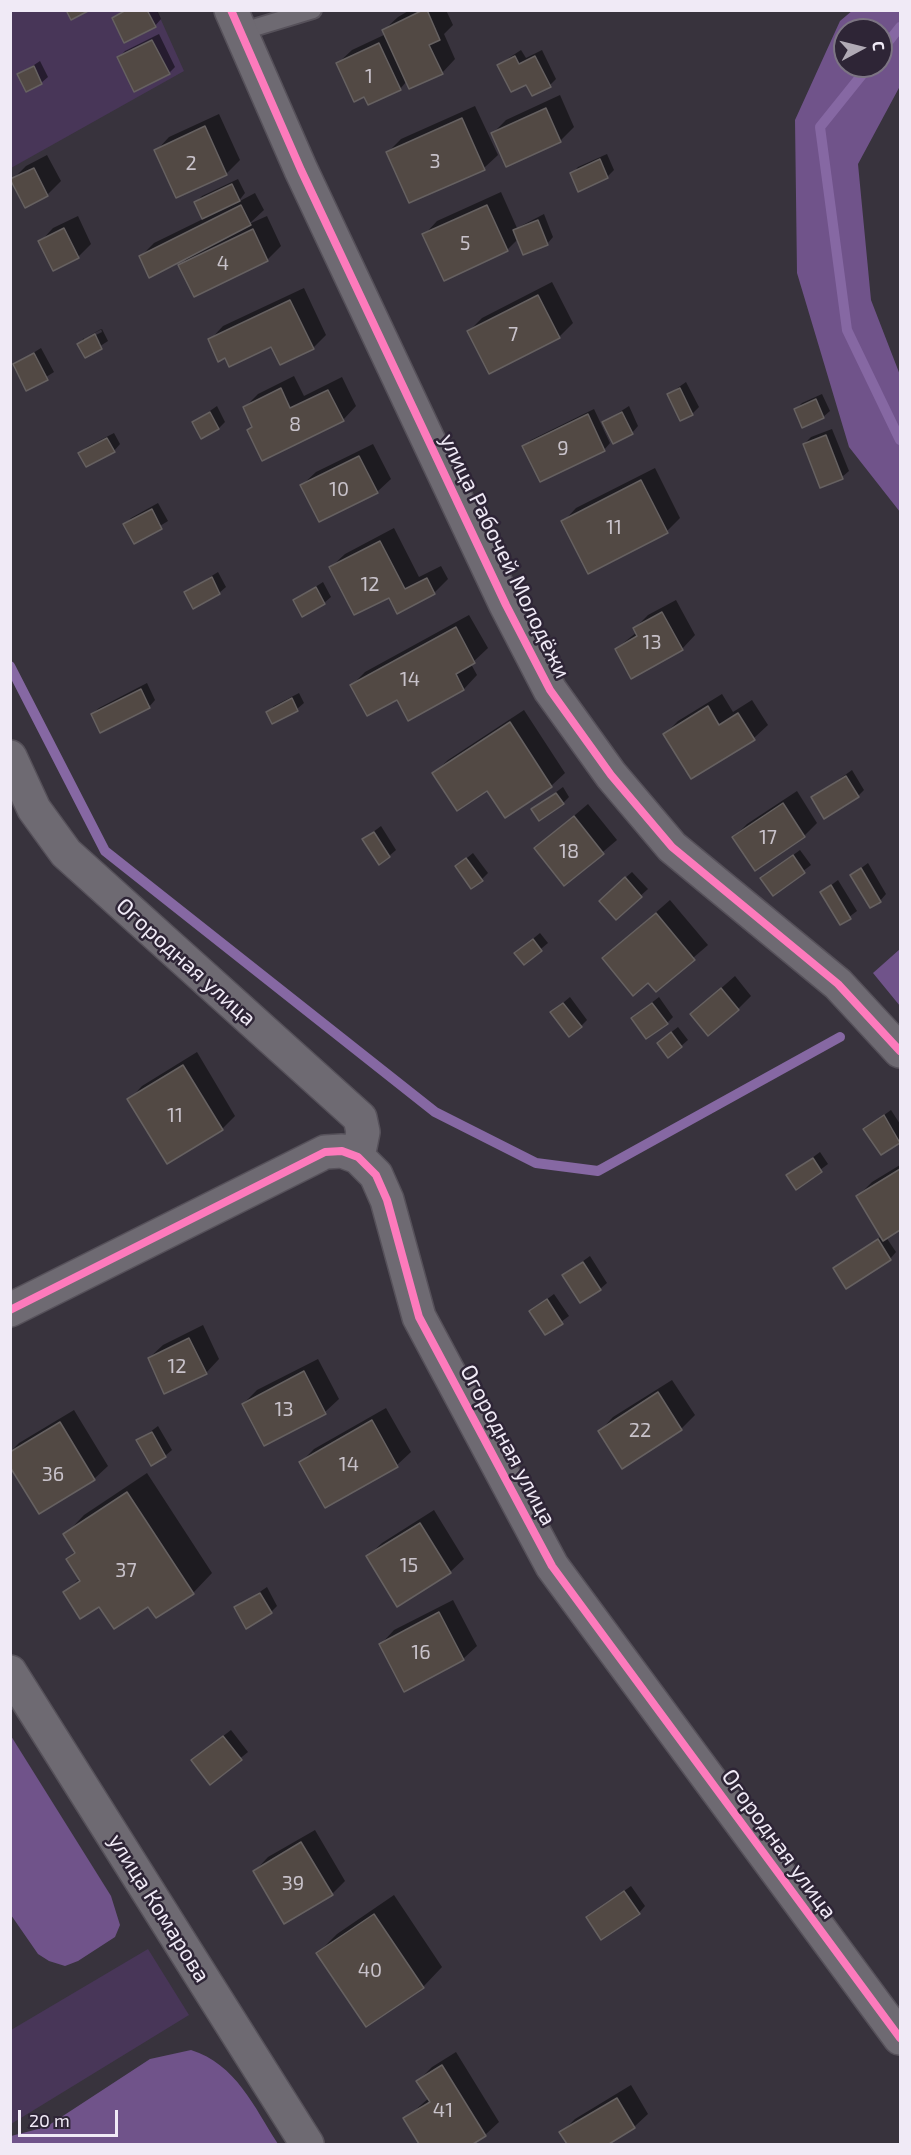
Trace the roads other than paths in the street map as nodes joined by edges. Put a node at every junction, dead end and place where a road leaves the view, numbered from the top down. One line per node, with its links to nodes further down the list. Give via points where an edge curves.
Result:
1 (276, 10): 3 (lane)
2 (313, 10): 3 (lane)
3 (236, 21): 5 (street, улица Рабочей Молодёжи, via 301,170 550,690 611,775 672,847 838,984)
4 (10, 757): 6 (street, Огородная улица, via 34,809 66,853 360,1118 363,1132)
5 (900, 1051)
6 (358, 1157): 7 (street, via 342,1151 325,1152); 9 (street, Огородная улица, via 376,1175 387,1200 418,1317 552,1566)
7 (10, 1310)
8 (10, 1672): 10 (street, улица Комарова)
9 (900, 2038)
10 (307, 2145)

